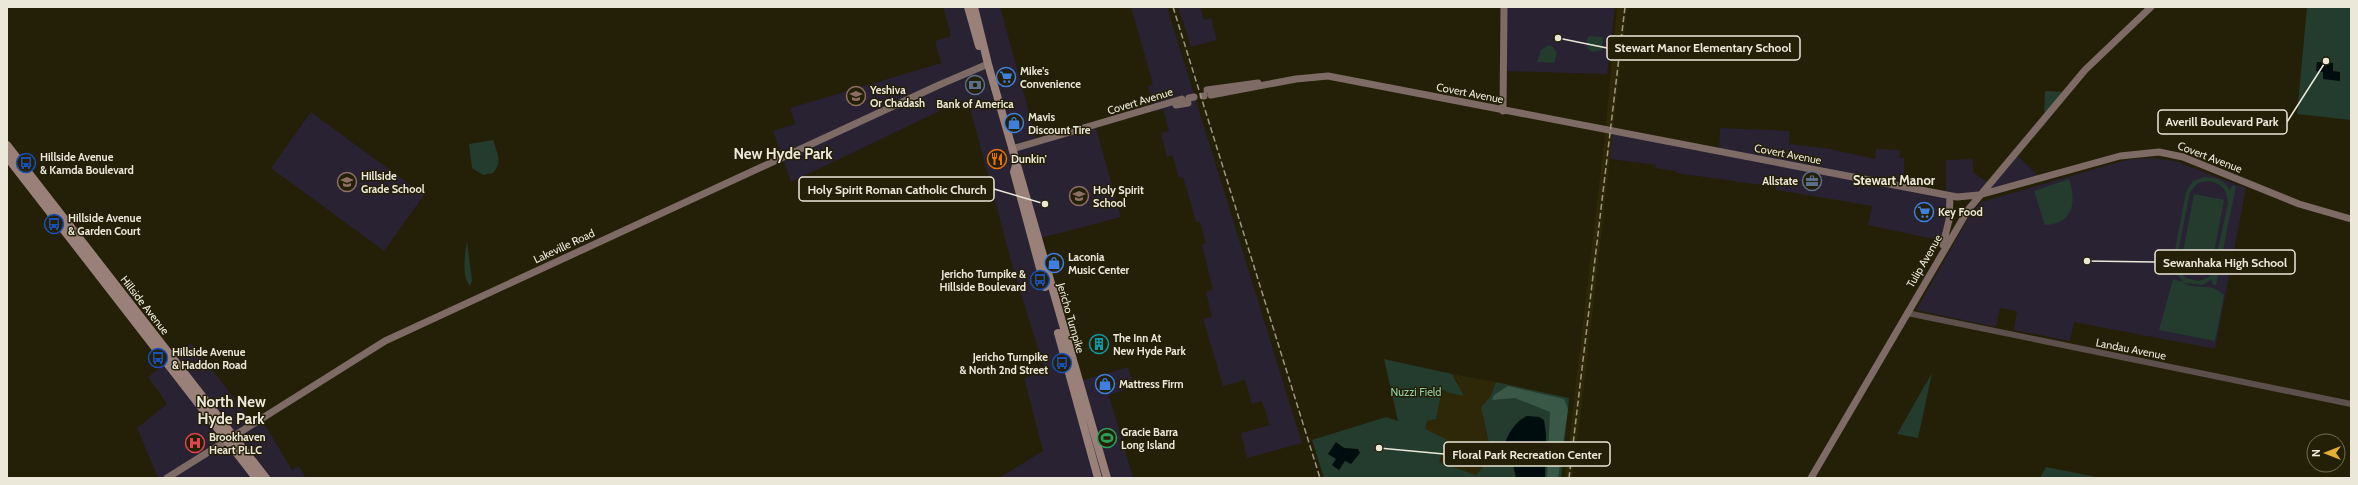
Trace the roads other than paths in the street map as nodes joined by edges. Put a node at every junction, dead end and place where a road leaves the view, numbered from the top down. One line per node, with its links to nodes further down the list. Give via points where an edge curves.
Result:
1 (968, 7): 5 (main road, Jericho Turnpike, via 982,54)
2 (974, 7): 5 (main road, Jericho Turnpike)
3 (1504, 7): 8 (main road)
4 (2150, 7): 12 (main road, Tulip Avenue, via 2085,70)
5 (988, 64): 10 (main road, Jericho Turnpike); 19 (main road, Lakeville Road, via 385,341)
6 (1206, 94): 8 (main road, Covert Avenue, via 1248,84 1328,76)
7 (1188, 99): 10 (main road, Covert Avenue)
8 (1503, 111): 13 (main road, Covert Avenue)
9 (7, 145): 19 (main road, Hillside Avenue)
10 (1012, 149): 15 (main road, Jericho Turnpike, via 1016,165 1014,172)
11 (7, 156): 19 (main road, Hillside Avenue)
12 (1979, 195): 13 (main road, Covert Avenue); 14 (main road, Covert Avenue, via 2120,156 2160,152 2183,157 2299,204); 16 (main road, Tulip Avenue, via 1961,219)
13 (1950, 196): 16 (main road, via 1949,220)
14 (2351, 218)
15 (1036, 243): 23 (main road, Jericho Turnpike); 24 (main road, Jericho Turnpike)
16 (1940, 256): 17 (main road, Tulip Avenue)
17 (1907, 313): 18 (street, Landau Avenue); 25 (main road, Tulip Avenue)
18 (2351, 404)
19 (229, 438): 20 (main road, Lakeville Road); 21 (main road, Hillside Avenue); 22 (main road, Hillside Avenue)
20 (166, 478)
21 (256, 478)
22 (266, 478)
23 (1098, 478)
24 (1107, 478)
25 (1811, 478)

